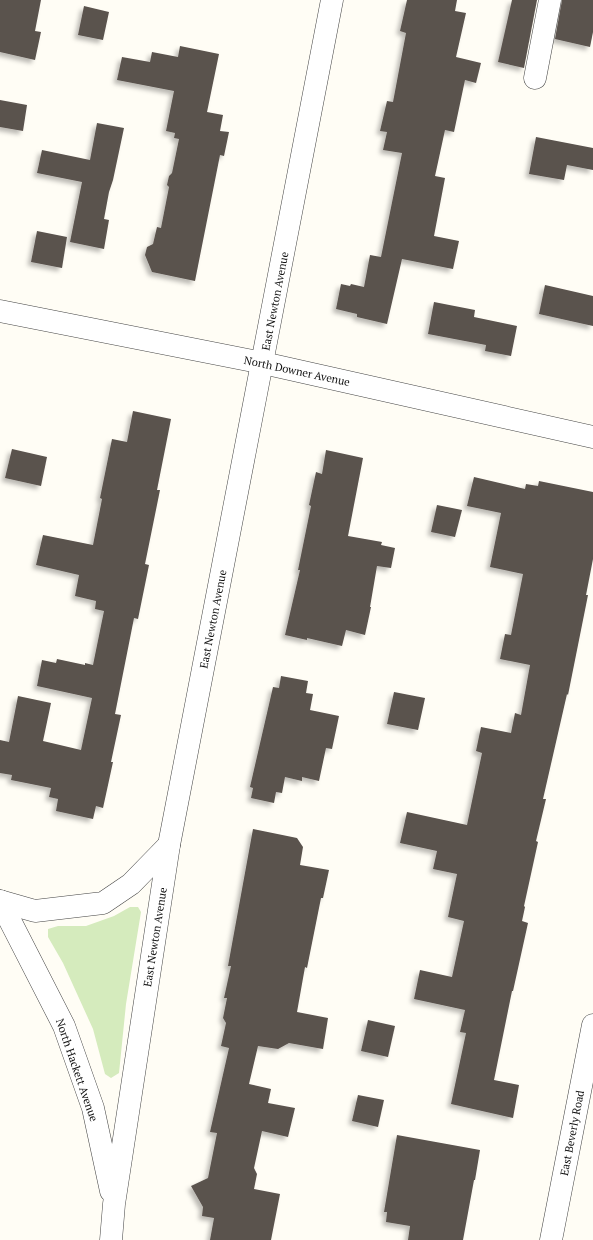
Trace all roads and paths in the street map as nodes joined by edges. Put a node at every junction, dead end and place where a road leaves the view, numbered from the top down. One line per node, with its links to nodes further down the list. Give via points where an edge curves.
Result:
1 (332, 0): 5 (street, East Newton Avenue)
2 (550, 0): 3 (street)
3 (535, 78)
4 (0, 312): 5 (street, North Downer Avenue)
5 (263, 363): 6 (street, North Downer Avenue); 7 (street, East Newton Avenue)
6 (593, 437)
7 (169, 845): 8 (street, North Hackett Avenue, via 131,884 103,903 35,911); 10 (street, East Newton Avenue)
8 (0, 901): 10 (street, North Hackett Avenue, via 64,1026 93,1108)
9 (593, 1025): 12 (street, East Beverly Road)
10 (114, 1204): 11 (street, East Newton Avenue)
11 (111, 1240)
12 (551, 1240)

